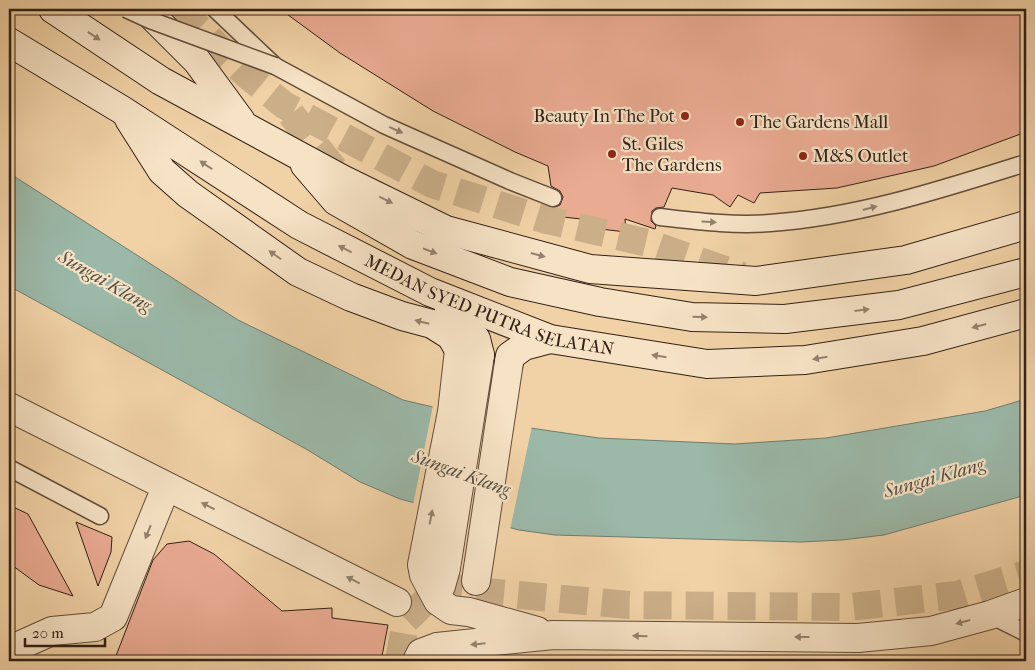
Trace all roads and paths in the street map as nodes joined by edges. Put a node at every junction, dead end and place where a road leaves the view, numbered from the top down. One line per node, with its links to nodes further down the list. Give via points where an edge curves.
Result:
1 (53, 9): 8 (main road, one-way to 8, via 161,81)
2 (126, 9): 6 (lane, bridge)
3 (145, 9): 8 (main road, via 197,61)
4 (215, 9): 6 (lane)
5 (9, 42): 7 (main road, MEDAN SYED PUTRA SELATAN)
6 (275, 66): 11 (lane, one-way to 11, via 384,125)
7 (122, 110): 15 (main road, MEDAN SYED PUTRA SELATAN, one-way to 7, via 299,225); 18 (main road, one-way to 7, via 432,324 351,297 298,272 188,194 162,171)
8 (246, 127): 9 (main road)
9 (294, 153): 13 (main road, one-way to 13, via 446,230 590,269 756,281 906,260); 14 (main road, one-way to 14, via 336,201 413,245 510,282 600,302 692,317 785,319 899,305)
10 (1026, 163): 12 (lane, one-way to 10, via 741,223 820,218 870,208)
11 (553, 198)
12 (660, 217)
13 (1026, 225)
14 (1026, 272)
15 (430, 292): 17 (main road, MEDAN SYED PUTRA SELATAN); 18 (main road, via 476,339)
16 (1026, 313): 17 (main road, MEDAN SYED PUTRA SELATAN, one-way to 17, via 923,340 805,360 707,364)
17 (550, 339): 23 (main road, via 524,346 510,356)
18 (470, 352): 28 (main road, one-way to 18, via 451,610 438,601 424,575 436,573)
19 (9, 407): 21 (main road)
20 (9, 468): 22 (lane)
21 (166, 486): 24 (main road, one-way to 21); 29 (main road, one-way to 29, via 113,616 95,627 52,631 21,645)
22 (100, 516)
23 (476, 577)
24 (397, 602)
25 (1026, 602): 26 (main road)
26 (990, 615): 27 (lane); 28 (main road, one-way to 28, via 931,631 858,638)
27 (1026, 633)
28 (553, 635): 30 (main road, one-way to 30, via 437,646 421,653)
29 (10, 661)
30 (417, 661)

